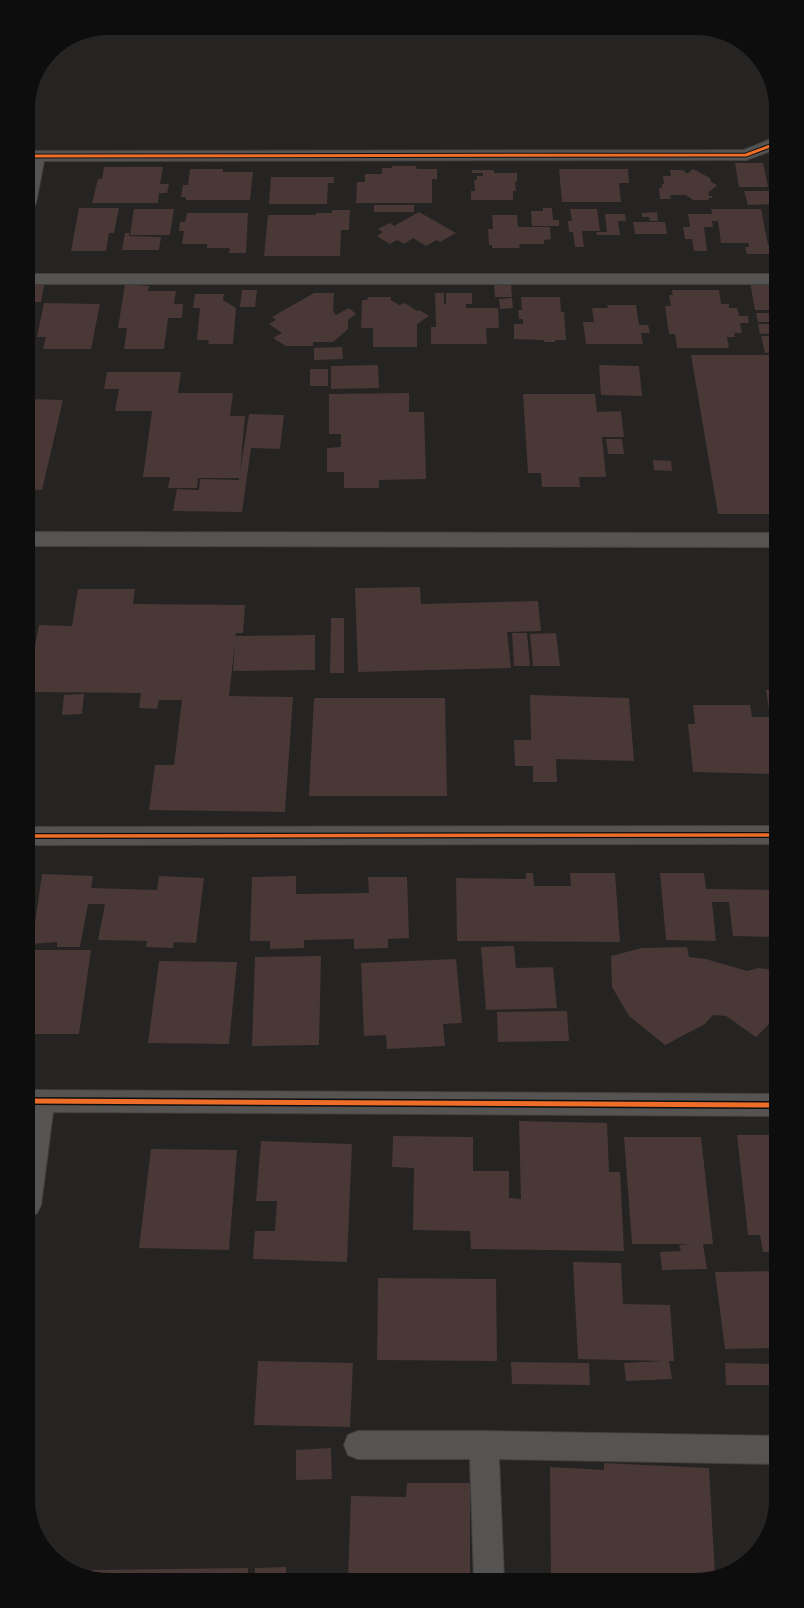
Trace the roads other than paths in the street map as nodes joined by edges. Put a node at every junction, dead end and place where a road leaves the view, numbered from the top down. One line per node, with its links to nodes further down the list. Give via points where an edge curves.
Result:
1 (769, 146): 2 (street, via 746,155)
2 (35, 156)
3 (35, 279): 4 (street)
4 (769, 279)
5 (35, 539): 6 (street)
6 (769, 540)
7 (769, 835): 8 (street)
8 (35, 836)
9 (35, 1101): 10 (street)
10 (769, 1105)
11 (358, 1445): 12 (street)
12 (484, 1445): 13 (street); 14 (street)
13 (769, 1450)
14 (489, 1573)

